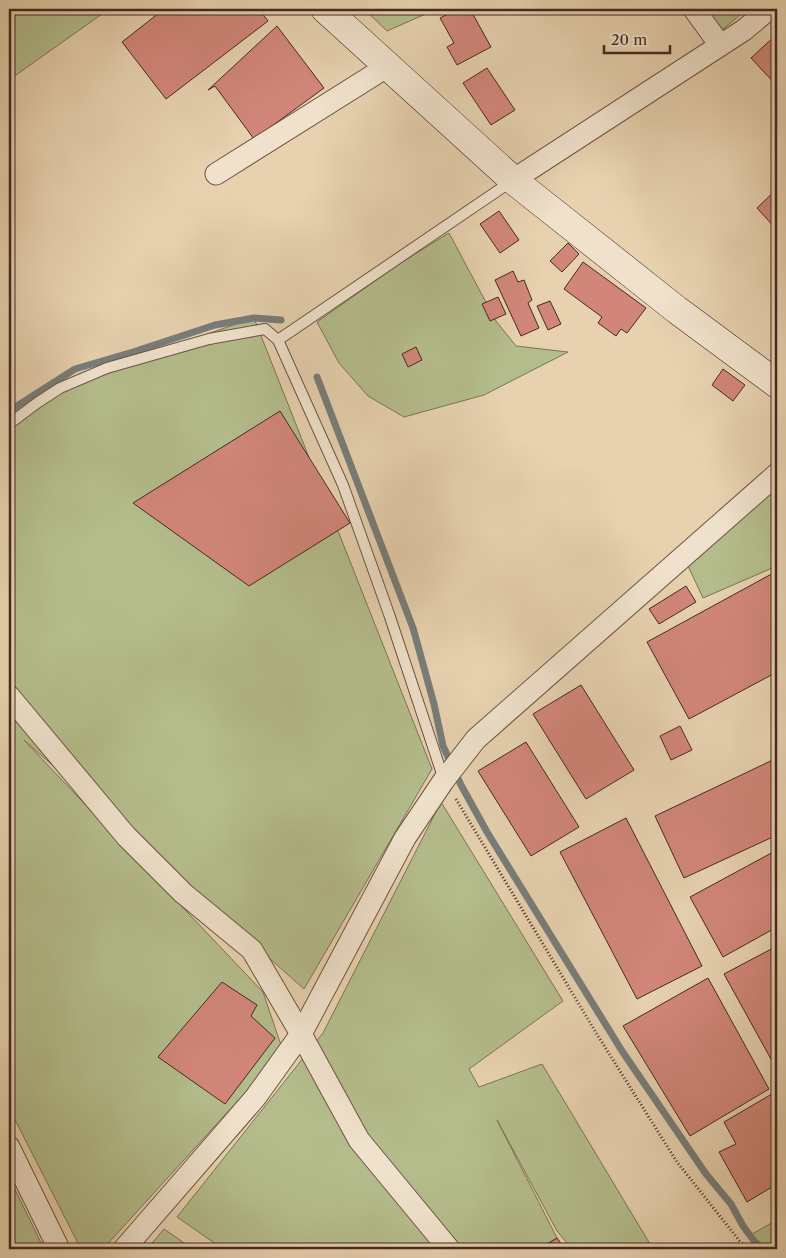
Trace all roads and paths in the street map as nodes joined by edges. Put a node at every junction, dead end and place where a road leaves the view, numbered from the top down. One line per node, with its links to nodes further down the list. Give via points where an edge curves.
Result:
1 (325, 9): 5 (street)
2 (694, 9): 4 (street)
3 (769, 9): 4 (street)
4 (720, 45): 7 (street)
5 (388, 66): 6 (street); 7 (street)
6 (216, 174)
7 (513, 180): 8 (lane); 9 (street, via 677,310)
8 (278, 340): 10 (lane, via 265,329 209,339 107,368 60,388); 13 (lane, via 343,486)
9 (777, 384)
10 (9, 424)
11 (777, 474): 13 (street, via 476,739)
12 (9, 696): 14 (street, via 126,836 184,893 252,950)
13 (446, 777): 14 (street, via 405,838); 19 (path, via 598,1036 677,1162)
14 (301, 1034): 17 (street, via 254,1098); 18 (street, via 359,1140)
15 (9, 1147): 16 (street)
16 (59, 1249)
17 (124, 1249)
18 (449, 1249)
19 (746, 1249)

